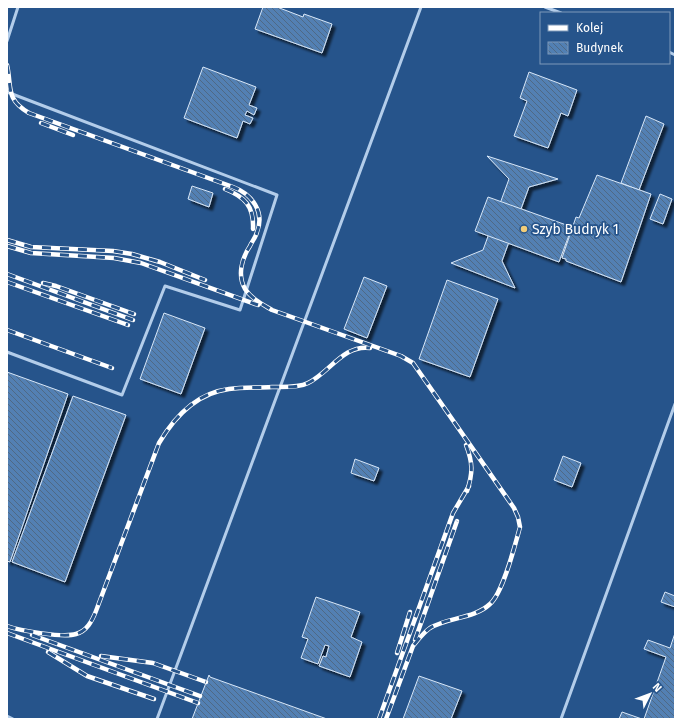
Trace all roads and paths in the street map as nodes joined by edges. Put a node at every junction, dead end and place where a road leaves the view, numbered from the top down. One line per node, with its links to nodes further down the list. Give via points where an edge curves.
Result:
1 (18, 7): 5 (lane)
2 (421, 7): 11 (lane)
3 (545, 7): 4 (lane)
4 (558, 12)
5 (7, 41)
6 (7, 92): 7 (lane, via 277,195 240,310 165,286 122,395)
7 (7, 352)
8 (675, 404): 12 (lane)
9 (7, 716): 10 (lane)
10 (13, 719)
11 (157, 719)
12 (561, 719)

